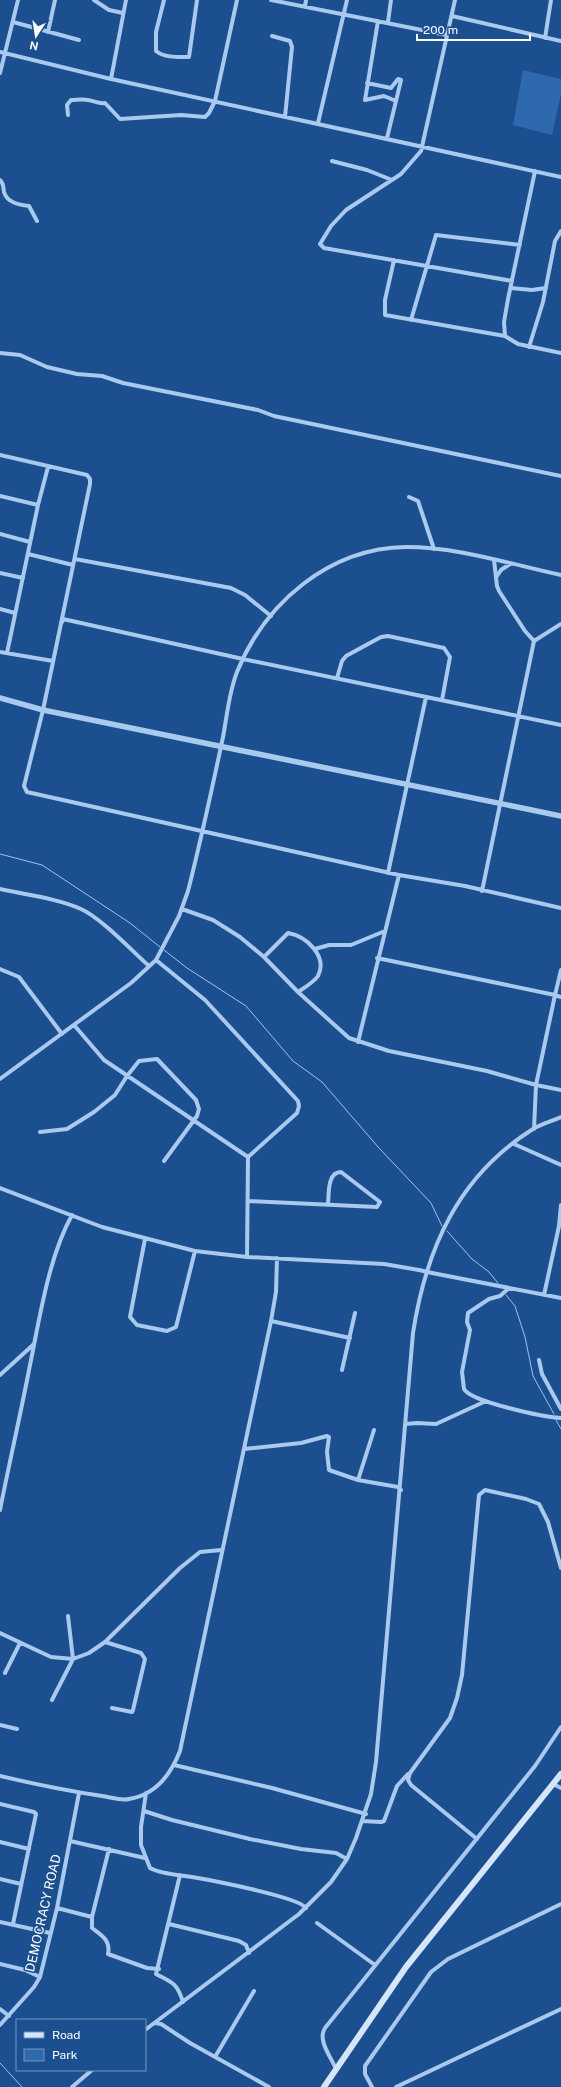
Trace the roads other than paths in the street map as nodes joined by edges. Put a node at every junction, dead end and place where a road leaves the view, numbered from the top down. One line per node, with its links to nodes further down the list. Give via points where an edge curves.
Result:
1 (18, 0): 19 (street)
2 (55, 0): 21 (street)
3 (94, 0): 15 (street, via 109,10)
4 (126, 0): 15 (street)
5 (164, 0): 6 (street, via 156,32 156,51 160,54 182,57 189,57)
6 (197, 0)
7 (237, 0): 34 (street)
8 (271, 0): 14 (street)
9 (306, 0): 14 (street)
10 (347, 0): 16 (street)
11 (391, 0): 20 (street)
12 (455, 0): 17 (street)
13 (550, 0): 24 (street)
14 (305, 6): 16 (street)
15 (123, 13): 30 (street)
16 (344, 14): 18 (street); 38 (street)
17 (452, 16): 22 (street); 24 (street)
18 (378, 21): 20 (street); 31 (street)
19 (13, 22): 21 (street); 28 (street)
20 (388, 22): 22 (street)
21 (48, 32): 25 (street)
22 (447, 35): 40 (street)
23 (272, 36): 37 (street, via 290,41 292,47)
24 (545, 38): 26 (street)
25 (79, 40)
26 (561, 41)
27 (0, 52): 28 (street)
28 (5, 54): 29 (street); 30 (street)
29 (0, 73)
30 (111, 79): 34 (street)
31 (368, 83): 32 (street); 33 (street, via 366,101 381,96)
32 (391, 88): 33 (street); 35 (street, via 398,79 401,80)
33 (387, 97): 35 (street)
34 (215, 101): 36 (street, via 209,113 202,117 181,115 120,120 105,103 89,100 71,100 67,105); 37 (street)
35 (396, 101): 39 (street)
36 (68, 115)
37 (285, 116): 38 (street)
38 (318, 123): 39 (street)
39 (387, 138): 40 (street)
40 (424, 146): 42 (street); 45 (street, via 411,164)
41 (332, 161): 45 (street)
42 (535, 171): 43 (street); 48 (street)
43 (561, 177)
44 (0, 180): 46 (street, via 3,183 4,194 9,200 29,206)
45 (392, 180): 49 (street, via 346,210 331,226 320,244 324,248)
46 (37, 222)
47 (561, 231): 53 (street, via 555,241)
48 (520, 245): 50 (street, via 436,235); 51 (street)
49 (394, 260): 50 (street); 54 (street, via 384,314)
50 (426, 266): 51 (street); 54 (street)
51 (512, 281): 52 (street)
52 (511, 288): 53 (street); 55 (street, via 505,318)
53 (546, 288): 56 (street)
54 (411, 320): 55 (street)
55 (505, 336): 56 (street)
56 (529, 347): 58 (street)
57 (0, 352): 61 (street, via 20,355 37,364 70,372 102,376 123,383 258,410 274,416)
58 (561, 353)
59 (0, 455): 60 (street)
60 (48, 467): 64 (street); 69 (street, via 87,475 90,479)
61 (561, 476)
62 (0, 496): 64 (street)
63 (409, 497): 67 (street, via 418,501 422,509)
64 (38, 505): 66 (street)
65 (0, 534): 66 (street)
66 (30, 542): 68 (street)
67 (434, 548): 70 (street); 79 (street, via 386,549 353,556 298,587)
68 (28, 554): 72 (street); 76 (street)
69 (75, 559): 72 (street); 79 (street, via 230,588 245,595)
70 (494, 560): 71 (street); 75 (street)
71 (510, 564): 74 (street); 75 (street, via 500,570)
72 (73, 565): 80 (street)
73 (0, 573): 76 (street)
74 (561, 575)
75 (497, 576): 82 (street, via 497,586 504,599)
76 (23, 578): 78 (street)
77 (0, 609): 78 (street)
78 (15, 613): 84 (street)
79 (271, 616): 85 (street, via 255,637)
80 (62, 623): 85 (street, via 63,620); 86 (street)
81 (561, 624): 82 (street)
82 (534, 641): 92 (street)
83 (0, 652): 84 (street)
84 (7, 653): 86 (street)
85 (244, 659): 87 (street); 94 (street, via 237,673)
86 (53, 661): 91 (street)
87 (337, 678): 88 (street); 90 (street, via 346,656 384,635 437,647 448,652 450,657)
88 (426, 697): 90 (street); 95 (street)
89 (0, 698): 91 (street)
90 (442, 700): 92 (street)
91 (44, 710): 94 (street); 98 (street, via 24,786 27,792)
92 (520, 715): 93 (street); 96 (street)
93 (561, 725)
94 (221, 746): 95 (street); 98 (street)
95 (407, 785): 96 (street); 99 (street)
96 (500, 804): 97 (street); 102 (street)
97 (561, 816)
98 (202, 831): 99 (street); 104 (street)
99 (388, 873): 100 (street)
100 (399, 875): 102 (street); 105 (street)
101 (0, 889): 110 (street, via 82,909)
102 (482, 891): 103 (street)
103 (561, 908)
104 (182, 909): 107 (street, via 213,920 240,937); 109 (street)
105 (384, 930): 106 (street, via 351,945 329,945); 108 (street)
106 (315, 949): 107 (street, via 296,934 288,933); 113 (street, via 321,961 317,977)
107 (264, 957): 113 (street)
108 (377, 958): 114 (street); 118 (street)
109 (156, 960): 110 (street); 128 (street, via 204,1000 298,1101 297,1113)
110 (149, 966): 116 (street, via 131,983)
111 (0, 969): 117 (street, via 20,977)
112 (561, 970): 114 (street)
113 (298, 992): 118 (street, via 347,1037)
114 (555, 995): 115 (street); 121 (street)
115 (561, 997)
116 (74, 1025): 117 (street); 119 (street, via 96,1053)
117 (62, 1034): 120 (street)
118 (358, 1042): 121 (street, via 420,1059 487,1071)
119 (127, 1076): 124 (street); 124 (street, via 139,1061 157,1059 196,1100 199,1109); 126 (street, via 111,1099 71,1127)
120 (0, 1079)
121 (536, 1085): 122 (street); 125 (street)
122 (561, 1090)
123 (561, 1117): 125 (street)
124 (193, 1121): 128 (street); 129 (street)
125 (534, 1129): 127 (street)
126 (40, 1132)
127 (514, 1144): 130 (street); 154 (street, via 469,1187 432,1252 422,1282 413,1333)
128 (248, 1157): 132 (street)
129 (164, 1162)
130 (561, 1165)
131 (0, 1188): 135 (street)
132 (248, 1201): 133 (street); 139 (street)
133 (328, 1205): 133 (street, via 331,1180 338,1172 380,1202 377,1207)
134 (561, 1205): 136 (street)
135 (72, 1215): 137 (street, via 102,1227); 147 (street, via 54,1258)
136 (560, 1227): 142 (street)
137 (145, 1239): 138 (street); 138 (street, via 130,1317 137,1325 167,1331 176,1327)
138 (195, 1251): 139 (street)
139 (247, 1256): 140 (street)
140 (277, 1258): 141 (street, bridge, via 384,1264); 145 (street, via 276,1292)
141 (509, 1288): 142 (street); 151 (street, via 500,1296 489,1299 468,1313 470,1330 462,1372 463,1386 468,1394)
142 (544, 1294): 143 (street)
143 (561, 1298)
144 (355, 1313): 146 (street)
145 (271, 1321): 146 (street); 156 (street)
146 (350, 1338): 149 (street)
147 (34, 1344): 150 (street); 159 (street)
148 (539, 1360): 152 (street, via 542,1374)
149 (342, 1370)
150 (0, 1375)
151 (486, 1401): 153 (street); 154 (street, via 436,1424)
152 (561, 1409)
153 (561, 1418)
154 (406, 1424): 158 (street)
155 (374, 1430): 157 (street)
156 (244, 1449): 157 (street, via 327,1436 329,1470); 161 (street)
157 (358, 1480): 158 (street, via 398,1487)
158 (401, 1491): 184 (street, via 376,1762)
159 (1, 1503): 160 (street)
160 (0, 1510)
161 (221, 1550): 165 (street, via 200,1552 180,1568); 174 (street, via 180,1751)
162 (561, 1568): 175 (street, via 548,1522 539,1504 486,1490 479,1495 462,1674 457,1698 450,1718)
163 (68, 1616): 167 (street)
164 (0, 1633): 166 (street)
165 (105, 1642): 167 (street, via 89,1653); 170 (street, via 141,1653 144,1659 134,1710 132,1712)
166 (20, 1643): 167 (street, via 51,1657); 168 (street)
167 (73, 1659): 169 (street)
168 (5, 1673)
169 (52, 1700)
170 (112, 1708)
171 (0, 1725): 173 (street)
172 (561, 1727): 186 (street, via 536,1766)
173 (17, 1729)
174 (174, 1765): 181 (street, via 166,1777); 184 (street)
175 (410, 1772): 185 (street, via 398,1786 384,1821); 186 (street, via 408,1780 411,1785)
176 (561, 1774): 178 (main road)
177 (0, 1776): 180 (street)
178 (553, 1784): 179 (street); 219 (main road, via 406,1968)
179 (561, 1788)
180 (79, 1793): 181 (street, via 126,1800); 187 (street, DEMOCRACY ROAD)
181 (146, 1793): 183 (street)
182 (0, 1804): 189 (street, via 35,1813)
183 (144, 1811): 191 (street, via 141,1845); 192 (street, via 250,1839 336,1853)
184 (366, 1814): 185 (street)
185 (362, 1821): 192 (street)
186 (477, 1839): 207 (street)
187 (70, 1841): 190 (street); 197 (street, DEMOCRACY ROAD)
188 (0, 1842): 189 (street)
189 (29, 1849): 195 (street)
190 (109, 1849): 191 (street); 199 (street)
191 (145, 1858): 193 (street, via 153,1870)
192 (347, 1859): 198 (street, via 331,1882)
193 (180, 1875): 198 (street, via 274,1894 295,1900 304,1904); 203 (street)
194 (0, 1879): 195 (street)
195 (21, 1884): 202 (street)
196 (561, 1904): 224 (street, via 448,1959 431,1972 365,2066 365,2074)
197 (57, 1908): 199 (street); 204 (street, DEMOCRACY ROAD)
198 (306, 1908): 205 (street)
199 (92, 1917): 208 (street, via 92,1928 106,1940 109,1946 108,1954 147,1968)
200 (0, 1922): 202 (street)
201 (317, 1922): 207 (street)
202 (13, 1924): 204 (street)
203 (169, 1924): 205 (street, via 239,1941 246,1944); 208 (street)
204 (50, 1933): 209 (street, DEMOCRACY ROAD)
205 (249, 1953): 211 (street)
206 (0, 1964): 209 (street, via 25,1970)
207 (375, 1965): 219 (street, via 323,2030 324,2043)
208 (159, 1969): 211 (street, via 156,1974 172,1981)
209 (40, 1977): 214 (street, DEMOCRACY ROAD)
210 (254, 1991): 218 (street)
211 (183, 2002): 215 (street)
212 (0, 2009): 214 (street)
213 (561, 2010): 225 (street)
214 (8, 2016): 216 (street, DEMOCRACY ROAD)
215 (155, 2023): 217 (street); 218 (street, via 161,2024)
216 (0, 2025)
217 (146, 2029)
218 (215, 2057): 222 (street)
219 (336, 2069): 223 (main road)
220 (91, 2071): 221 (street)
221 (72, 2087)
222 (269, 2087)
223 (324, 2087)
224 (372, 2087)
225 (396, 2087)

